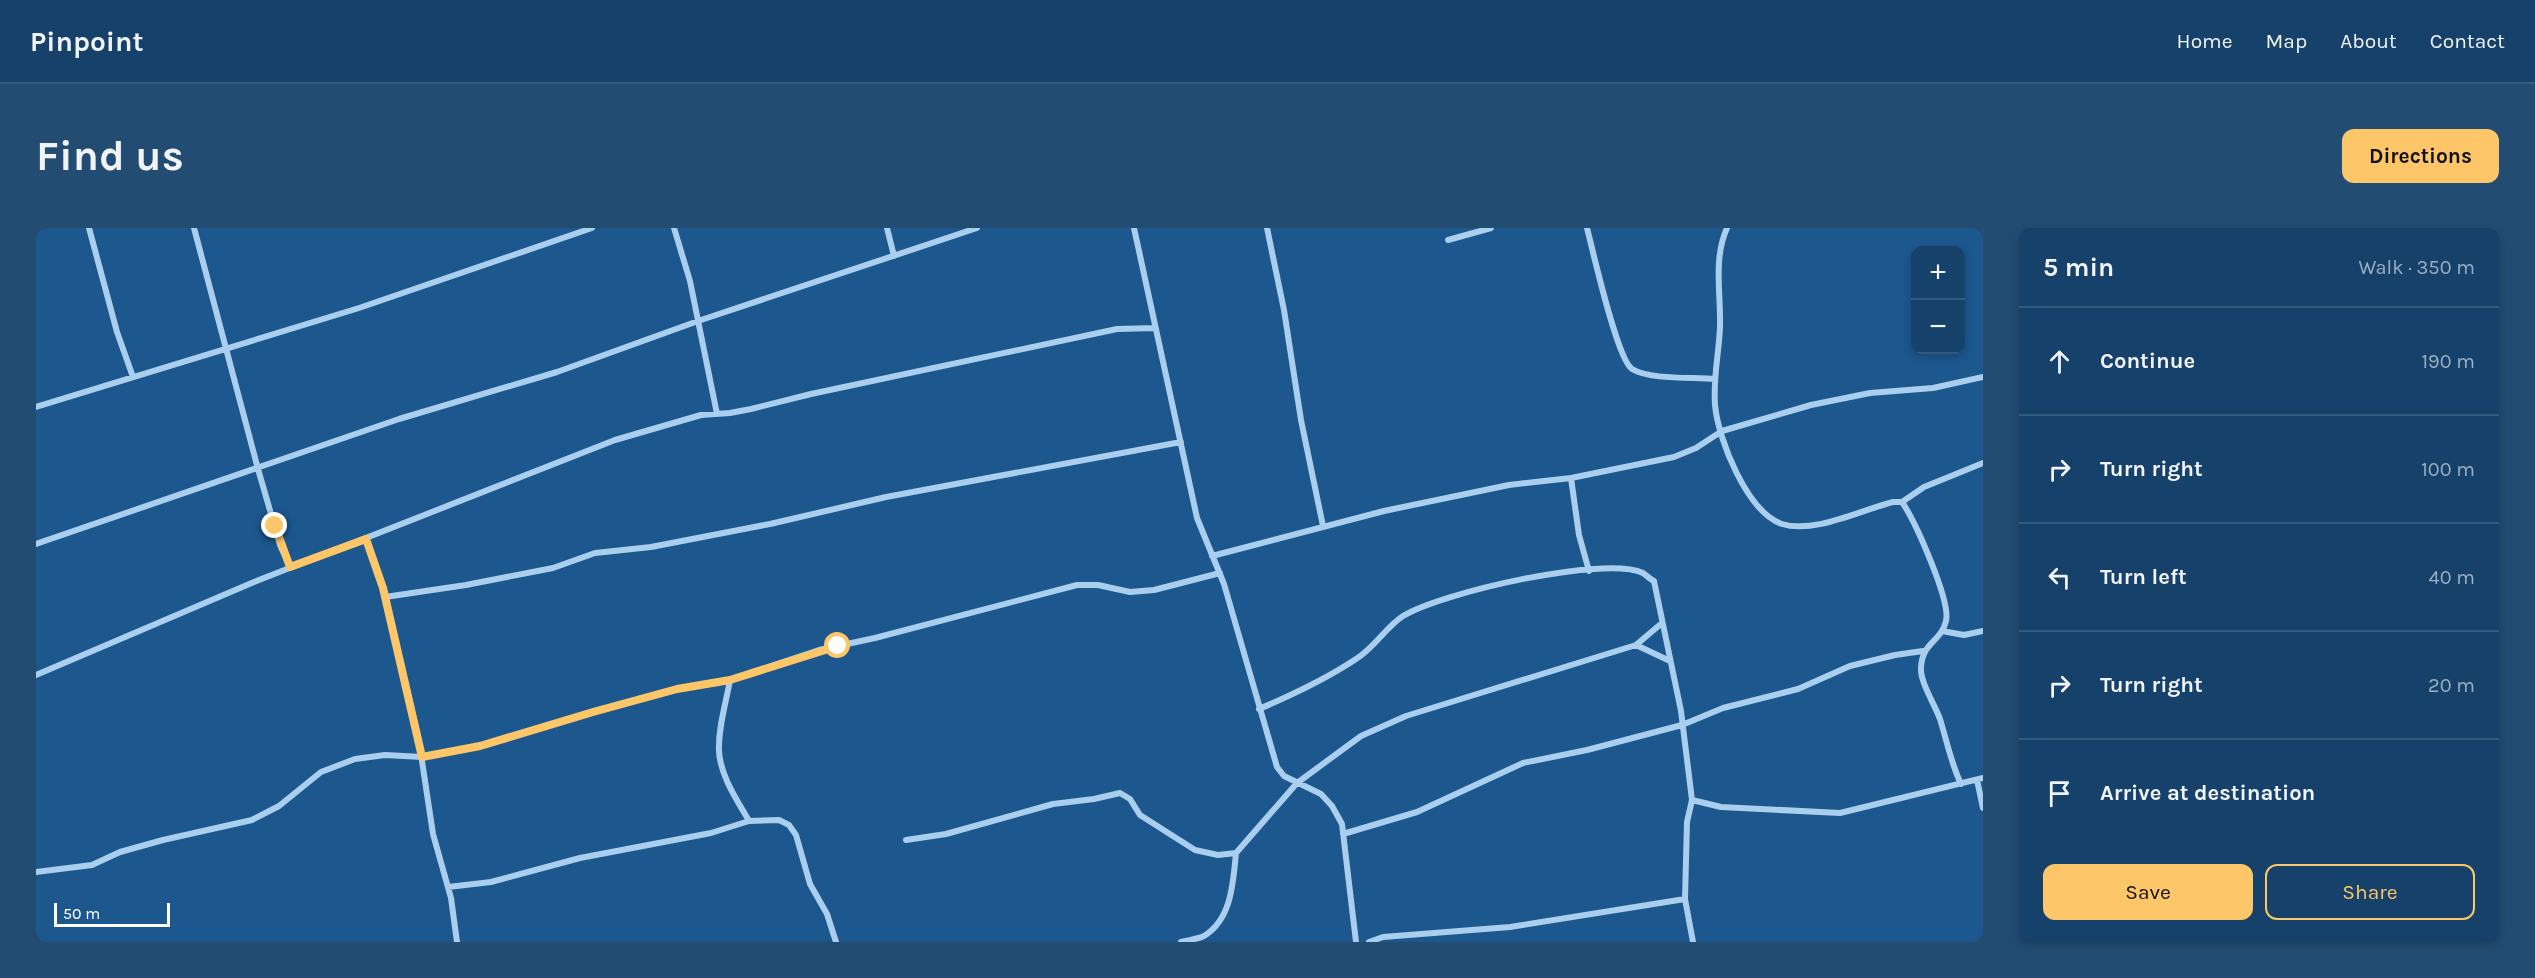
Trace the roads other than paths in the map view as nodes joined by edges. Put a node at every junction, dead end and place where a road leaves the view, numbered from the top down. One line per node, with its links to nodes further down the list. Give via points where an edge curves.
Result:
1 (89, 228): 17 (street)
2 (194, 228): 16 (street)
3 (592, 228): 16 (street, via 359,308)
4 (674, 228): 14 (street)
5 (887, 228): 13 (street)
6 (977, 228): 13 (street)
7 (1134, 228): 15 (street)
8 (1267, 228): 28 (street)
9 (1491, 228): 12 (street)
10 (1587, 228): 19 (street, via 1620,349 1630,368 1644,374)
11 (1727, 228): 19 (street, via 1719,247 1720,329)
12 (1448, 240)
13 (894, 256): 14 (street)
14 (698, 321): 21 (street); 25 (street, via 557,372 399,419)
15 (1155, 328): 21 (street, via 1117,329); 23 (street)
16 (225, 349): 17 (street); 25 (street)
17 (133, 377): 20 (street)
18 (1983, 377): 22 (street, via 1810,405)
19 (1715, 379): 22 (street, via 1715,407)
20 (36, 407)
21 (717, 414): 29 (street, via 615,440)
22 (1722, 431): 26 (street, via 1674,457); 27 (street, via 1744,487 1765,514 1781,524 1812,525)
23 (1181, 442): 31 (street, via 1197,518); 35 (street, via 886,496 662,545 595,553 542,570 466,585)
24 (1983, 463): 27 (street, via 1924,487)
25 (258, 469): 30 (street); 32 (street)
26 (1571, 478): 28 (street, via 1509,485); 33 (street)
27 (1902, 502): 37 (street, via 1914,519 1944,602 1947,619)
28 (1323, 526): 31 (street)
29 (366, 539): 32 (street); 35 (street)
30 (36, 544)
31 (1212, 556): 34 (street)
32 (290, 567): 42 (street)
33 (1589, 571): 36 (street, via 1612,568 1642,573 1654,581); 44 (street, via 1528,577 1440,600 1403,616 1358,658)
34 (1220, 573): 43 (street, via 1154,590 1077,585 819,650); 44 (street)
35 (385, 597): 46 (street)
36 (1662, 623): 39 (street); 41 (street)
37 (1942, 631): 38 (street, via 1964,635); 40 (street)
38 (1983, 631)
39 (1636, 645): 41 (street); 48 (street, via 1406,716 1361,736)
40 (1923, 651): 45 (street, via 1850,666 1798,688 1723,708); 49 (street, via 1920,671)
41 (1670, 662): 45 (street)
42 (36, 675)
43 (730, 680): 46 (street, via 677,689 480,746); 52 (street, via 719,753 731,790)
44 (1259, 709): 48 (street, via 1277,767)
45 (1682, 724): 50 (street); 53 (street, via 1523,763 1418,812)
46 (422, 757): 56 (street, via 385,755 355,759 321,772 279,806 252,820 152,843 92,865); 57 (street, via 433,834)
47 (1980, 779): 49 (street); 51 (street)
48 (1296, 783): 53 (street, via 1321,794 1342,824); 55 (street)
49 (1961, 784): 50 (street, via 1840,813 1721,807)
50 (1692, 800): 58 (street, via 1687,822)
51 (1983, 808)
52 (749, 821): 57 (street, via 491,882); 60 (street, via 779,820 789,825)
53 (1343, 834): 62 (street)
54 (906, 840): 55 (street, via 946,834 1053,804 1120,793 1130,799 1140,815 1195,850 1218,855)
55 (1236, 853): 61 (street, via 1229,902 1220,921 1203,936)
56 (36, 872)
57 (448, 887): 59 (street)
58 (1685, 899): 63 (street, via 1510,927 1383,937); 64 (street)
59 (457, 942)
60 (836, 942)
61 (1181, 942)
62 (1356, 942)
63 (1369, 942)
64 (1693, 942)

